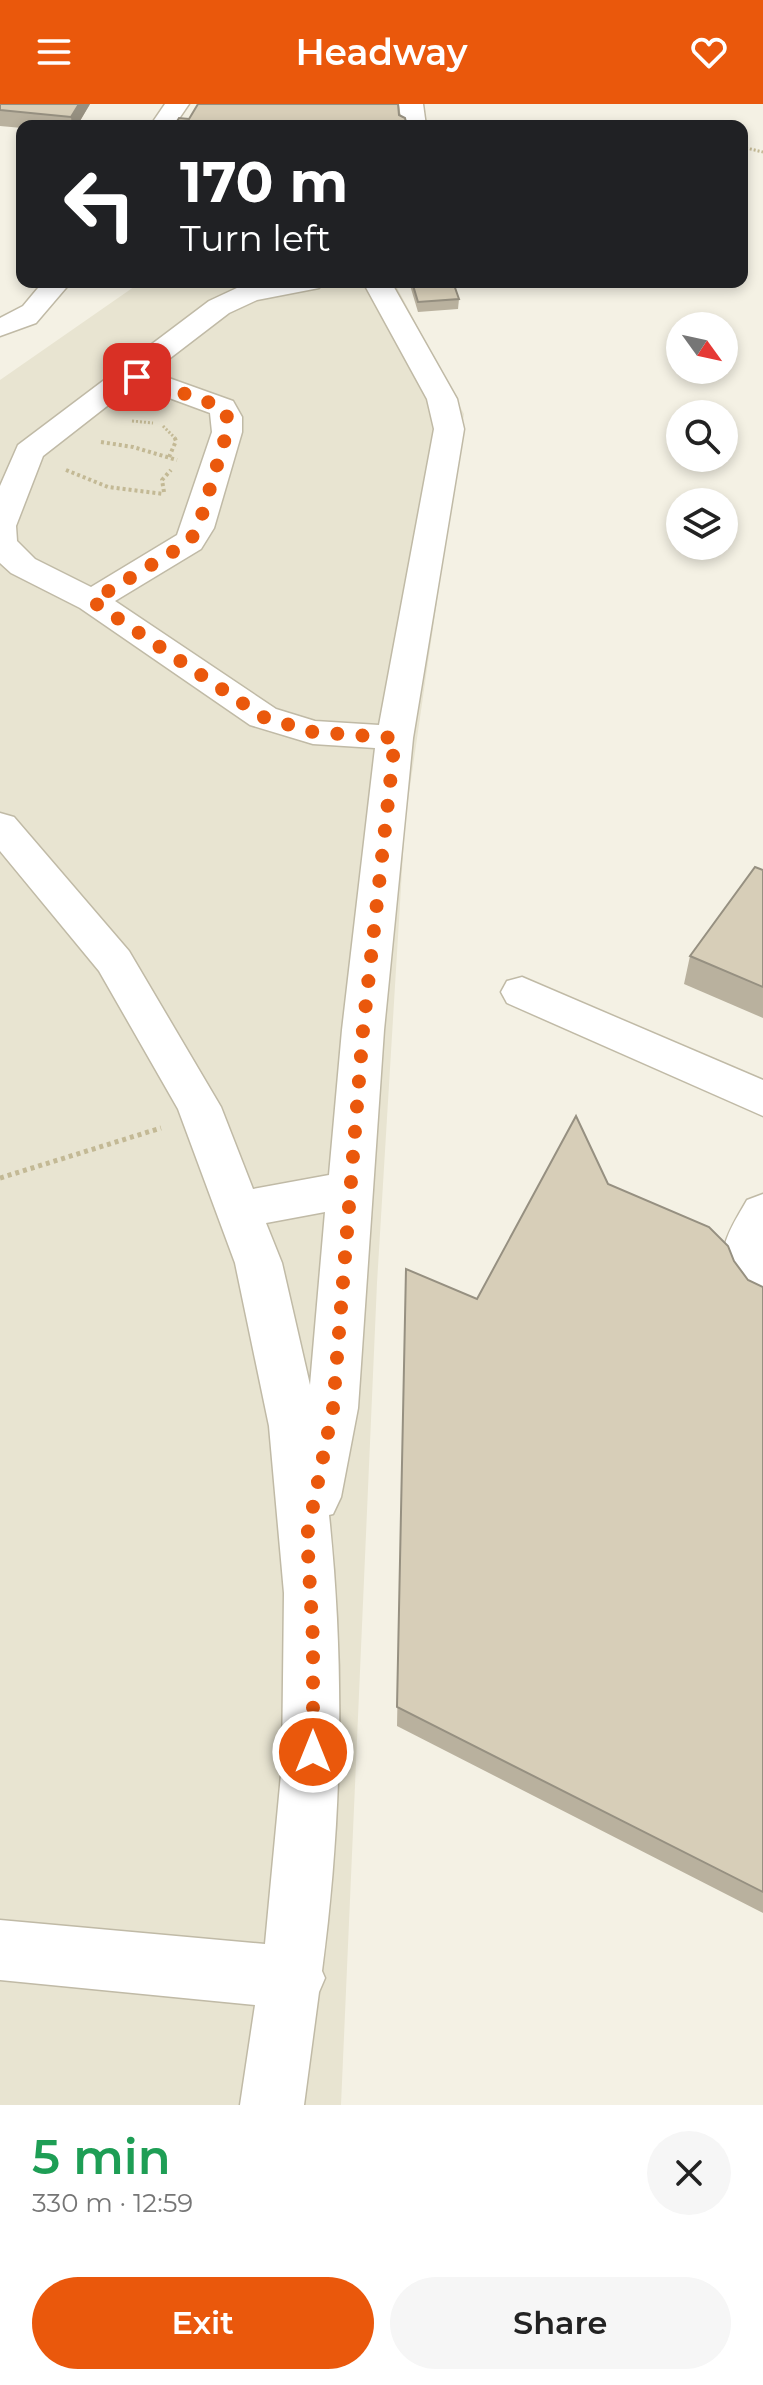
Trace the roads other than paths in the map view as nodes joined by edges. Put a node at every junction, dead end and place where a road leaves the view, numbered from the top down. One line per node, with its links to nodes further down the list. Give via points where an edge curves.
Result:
1 (52, 288): 4 (street, via 33,314)
2 (266, 288): 5 (street, via 235,298)
3 (380, 288): 8 (street, via 442,399 449,429)
4 (0, 327)
5 (130, 374): 6 (street); 7 (street, via 222,407 227,432 189,542)
6 (24, 446): 7 (street, via 0,526 1,541 23,566)
7 (92, 601): 8 (street, via 263,717 313,732)
8 (395, 738): 12 (street)
9 (0, 826): 13 (street, via 72,903 123,970 204,1114)
10 (522, 992): 11 (street)
11 (763, 1099)
12 (351, 1189): 13 (street); 16 (street, via 333,1408)
13 (242, 1209): 16 (street, via 280,1351)
14 (763, 1213): 15 (street, via 743,1261 749,1279)
15 (763, 1293)
16 (307, 1536): 18 (street, via 313,1752)
17 (0, 1950): 18 (street)
18 (294, 1978): 19 (street)
19 (272, 2105)

